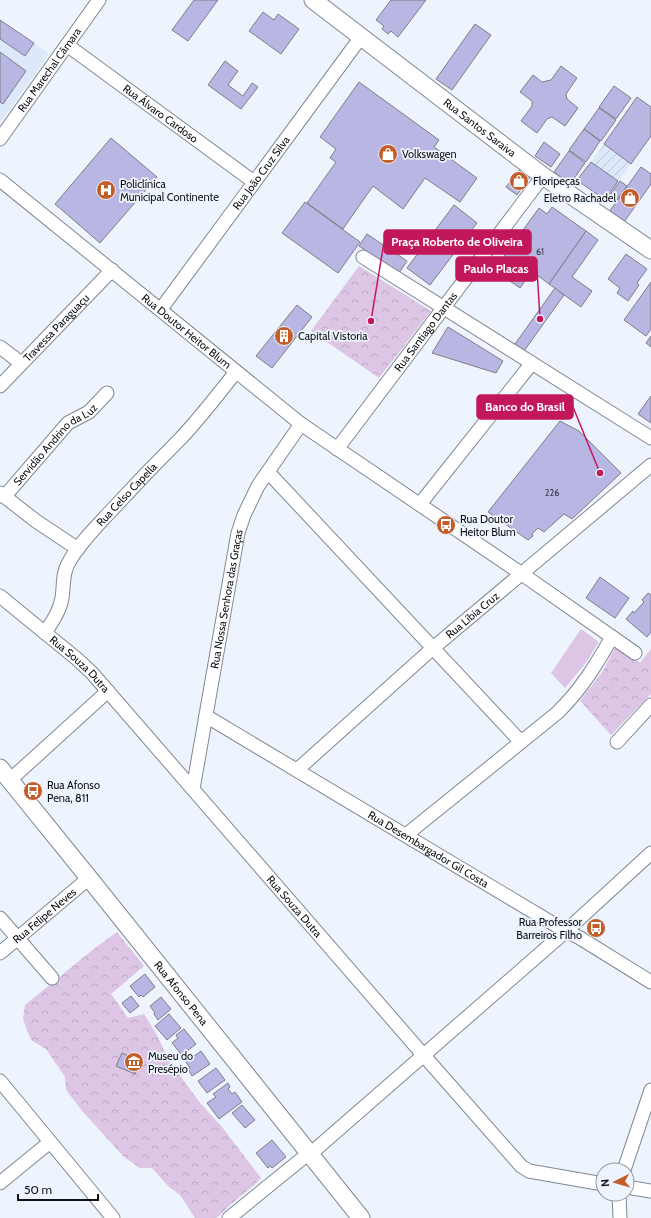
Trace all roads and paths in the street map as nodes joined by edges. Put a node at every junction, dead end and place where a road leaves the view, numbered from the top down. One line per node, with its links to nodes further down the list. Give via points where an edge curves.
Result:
1 (99, 0): 4 (street, Rua Marechal Câmara)
2 (312, 0): 3 (main road, Rua Santos Saraiva)
3 (361, 37): 6 (main road, Rua Santos Saraiva); 8 (street, Rua João Cruz Silva)
4 (67, 45): 5 (street, Rua Marechal Câmara); 8 (street, Rua Álvaro Cardoso)
5 (0, 139)
6 (543, 176): 9 (main road, Rua Santos Saraiva); 12 (street, Rua Santiago Dantas)
7 (0, 180): 11 (street, Rua Doutor Heitor Blum)
8 (254, 182): 13 (street, Rua João Cruz Silva)
9 (651, 250)
10 (363, 257): 12 (street)
11 (112, 270): 13 (street, Rua Doutor Heitor Blum); 15 (street, Travessa Paraguaçu)
12 (444, 308): 16 (street); 22 (street, Rua Santiago Dantas)
13 (161, 309): 17 (street, Rua Doutor Heitor Blum)
14 (0, 347): 15 (street)
15 (21, 363): 18 (street, Travessa Paraguaçu)
16 (532, 363): 21 (street); 26 (street)
17 (236, 372): 20 (street, Rua Doutor Heitor Blum); 27 (street, Rua Celso Capella, via 182,436)
18 (0, 386)
19 (107, 393): 25 (street, Servidão Andrino da Luz, via 89,412 68,423)
20 (301, 424): 22 (street, Rua Doutor Heitor Blum); 24 (street, Rua Nossa Senhora das Graças)
21 (651, 438)
22 (338, 449): 26 (street, Rua Doutor Heitor Blum)
23 (651, 465): 28 (street, Rua Líbia Cruz)
24 (268, 472): 32 (street); 36 (street, Rua Nossa Senhora das Graças, via 244,515 238,533)
25 (2, 495): 27 (street)
26 (420, 504): 28 (street, Rua Doutor Heitor Blum)
27 (78, 549): 30 (street, Rua Celso Capella, via 65,570 60,607)
28 (522, 574): 31 (street, Rua Doutor Heitor Blum); 32 (street, Rua Líbia Cruz)
29 (0, 596): 30 (street, Rua Souza Dutra)
30 (45, 633): 34 (street, Rua Souza Dutra, via 77,659)
31 (612, 637): 33 (street, Rua Doutor Heitor Blum); 37 (street, via 572,699)
32 (432, 648): 37 (street); 39 (street, Rua Líbia Cruz)
33 (635, 653)
34 (108, 691): 40 (street); 41 (street, Rua Souza Dutra)
35 (651, 705): 38 (street)
36 (206, 716): 39 (street, Rua Desembargador Gil Costa); 41 (street, Rua Nossa Senhora das Graças)
37 (521, 742): 42 (street)
38 (617, 742)
39 (297, 770): 42 (street, Rua Desembargador Gil Costa)
40 (5, 774): 44 (main road, Rua Afonso Pena)
41 (193, 789): 51 (street, Rua Souza Dutra)
42 (406, 835): 46 (street, Rua Desembargador Gil Costa)
43 (651, 853): 46 (street)
44 (89, 878): 47 (street, Rua Felipe Neves); 55 (main road, Rua Afonso Pena)
45 (0, 918): 47 (street)
46 (566, 931): 50 (street, Rua Desembargador Gil Costa); 51 (street)
47 (18, 938): 48 (street, Rua Felipe Neves); 49 (street)
48 (0, 953)
49 (52, 978)
50 (651, 982)
51 (423, 1055): 55 (street); 58 (street, Rua Souza Dutra, via 521,1166 529,1171)
52 (0, 1081): 54 (street)
53 (651, 1090): 56 (street)
54 (50, 1142): 57 (street); 62 (street)
55 (309, 1153): 63 (street); 64 (main road, Rua Afonso Pena)
56 (627, 1162)
57 (0, 1183)
58 (595, 1183)
59 (635, 1189): 60 (street)
60 (651, 1190)
61 (619, 1202): 65 (street)
62 (113, 1218)
63 (229, 1218)
64 (361, 1218)
65 (620, 1218)

